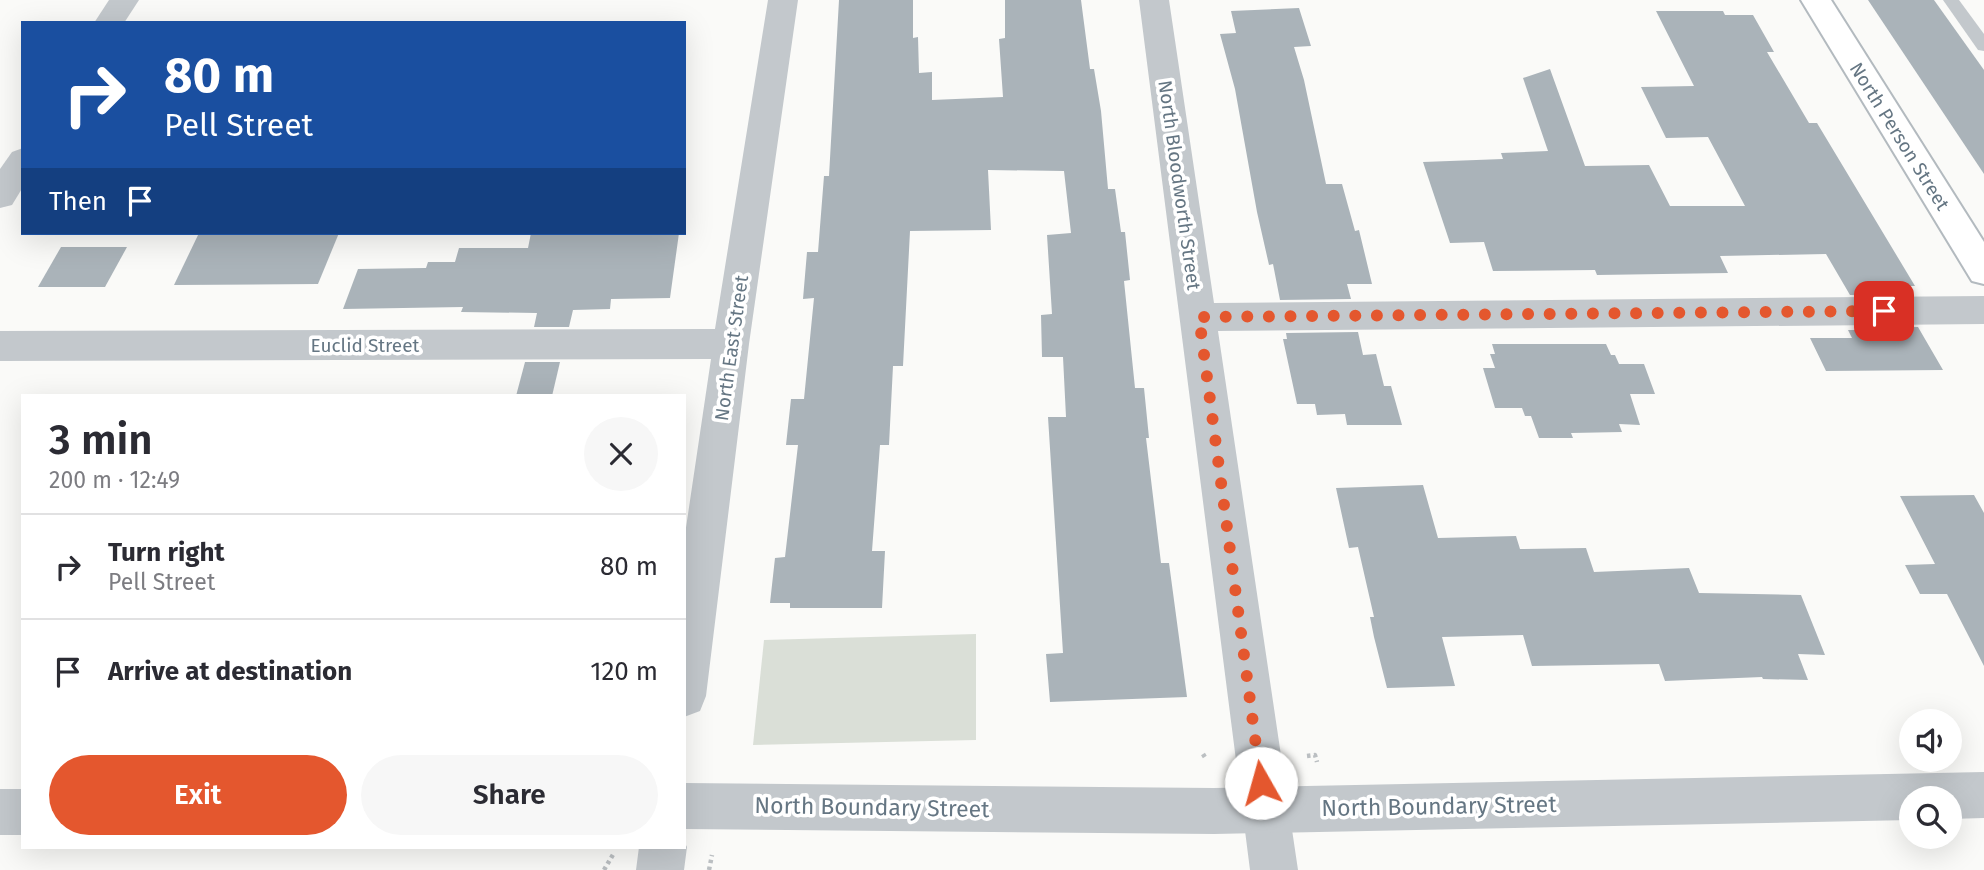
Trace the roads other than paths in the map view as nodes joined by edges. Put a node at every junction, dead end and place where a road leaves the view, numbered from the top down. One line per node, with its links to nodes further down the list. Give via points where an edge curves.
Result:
1 (124, 0): 6 (street)
2 (783, 0): 13 (street, North East Street)
3 (1154, 0): 12 (street, North Bloodworth Street)
4 (1816, 0): 10 (main road, North Person Street)
5 (1951, 0): 7 (lane)
6 (110, 21)
7 (1984, 46)
8 (21, 163): 9 (street)
9 (0, 196)
10 (1984, 271)
11 (1984, 310): 12 (street)
12 (1199, 317): 18 (street, North Bloodworth Street)
13 (731, 344): 14 (street, Euclid Street); 15 (street, North East Street)
14 (0, 346)
15 (686, 681)
16 (1984, 795): 18 (street, North Boundary Street)
17 (686, 806): 18 (street, North Boundary Street)
18 (1265, 810): 23 (street, North Bloodworth Street)
19 (0, 812): 20 (street)
20 (21, 812)
21 (663, 849): 22 (street)
22 (660, 870)
23 (1274, 870)

